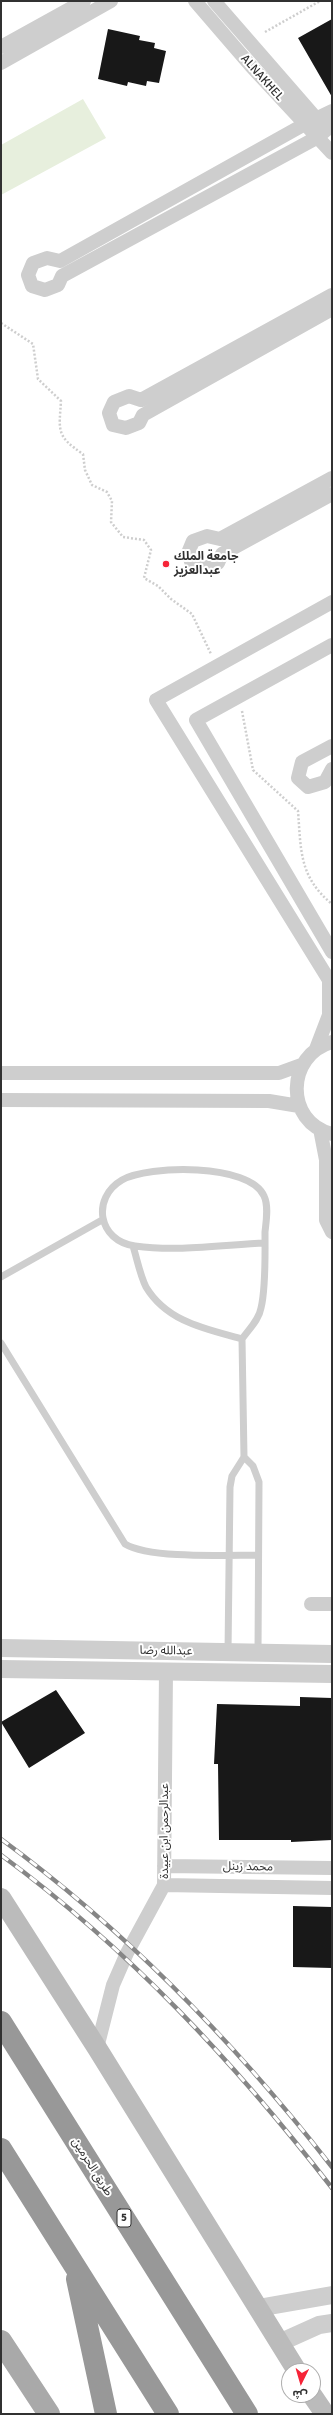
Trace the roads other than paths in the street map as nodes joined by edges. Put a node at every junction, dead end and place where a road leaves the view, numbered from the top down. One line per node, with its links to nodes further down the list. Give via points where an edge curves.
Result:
1 (84, 1): 5 (street)
2 (111, 1): 6 (street)
3 (195, 1): 8 (street, ALNAKHEL, via 251,66)
4 (214, 1): 8 (street)
5 (1, 47)
6 (1, 63)
7 (332, 111): 8 (street)
8 (321, 128): 8 (street, via 60,261 48,258 33,263 28,275 32,286 45,290 58,285 62,276); 9 (street, ALNAKHEL)
9 (332, 153)
10 (332, 295): 11 (street, via 141,400 128,396 114,402 109,413 113,424 126,428 139,424 144,415)
11 (332, 309)
12 (332, 478): 13 (street, via 220,539 207,536 193,541 188,553 192,564 205,568 218,563 222,554)
13 (332, 494)
14 (332, 602): 20 (street, via 156,700 329,980 329,1015)
15 (332, 645): 18 (street, via 196,720)
16 (332, 746): 17 (street, via 302,762 298,778 308,787 325,782)
17 (332, 769)
18 (332, 952)
19 (332, 1042): 20 (street)
20 (316, 1049): 21 (street)
21 (301, 1065): 22 (street, via 279,1073); 24 (street, via 295,1085)
22 (1, 1073)
23 (1, 1100): 24 (street, via 269,1101)
24 (299, 1106): 25 (street, via 311,1123)
25 (326, 1132): 27 (street, via 326,1220)
26 (102, 1220): 28 (lane, via 103,1204 110,1190 123,1180 149,1173 203,1169 233,1175 258,1187 265,1196); 29 (lane, via 107,1230); 30 (lane)
27 (332, 1232)
28 (265, 1243): 29 (lane); 31 (lane, via 261,1308 256,1320)
29 (133, 1246): 31 (lane, via 146,1286 159,1303 178,1319)
30 (1, 1277)
31 (242, 1339): 33 (lane)
32 (1, 1343): 34 (lane, via 125,1544 134,1550 152,1552)
33 (244, 1457): 34 (lane, via 232,1476); 35 (lane, via 252,1466 259,1482)
34 (229, 1555): 35 (lane); 39 (lane)
35 (258, 1555): 40 (lane)
36 (311, 1604): 37 (street)
37 (332, 1604)
38 (1, 1648): 39 (street, عبدالله رضا)
39 (228, 1652): 40 (street, عبدالله رضا)
40 (258, 1653): 41 (street, عبدالله رضا)
41 (332, 1654)
42 (1, 1669): 43 (street, عبدالله رضا)
43 (166, 1671): 44 (street, عبدالله رضا); 45 (street, عبدالرحمن ابن عبيدة)
44 (332, 1674)
45 (164, 1866): 46 (street, محمد زينل); 47 (street, عبدالرحمن ابن عبيدة)
46 (332, 1868)
47 (164, 1885): 48 (street, محمد زينل); 51 (street, عبدالرحمن ابن عبيدة, via 127,1953 113,1985)
48 (332, 1888)
49 (1, 1898): 51 (main road)
50 (1, 2022): 66 (highway, طريق الحرمين / 5)
51 (97, 2048): 57 (main road)
52 (1, 2149): 54 (highway)
53 (1, 2166): 54 (main road)
54 (26, 2188): 55 (highway)
55 (73, 2264): 64 (highway); 65 (highway)
56 (332, 2295): 57 (street)
57 (258, 2308): 60 (main road)
58 (332, 2322): 60 (street)
59 (1, 2341): 63 (main road)
60 (279, 2343): 61 (main road)
61 (292, 2363)
62 (317, 2403): 67 (main road)
63 (49, 2414)
64 (106, 2414)
65 (168, 2414)
66 (247, 2414)
67 (325, 2414)

